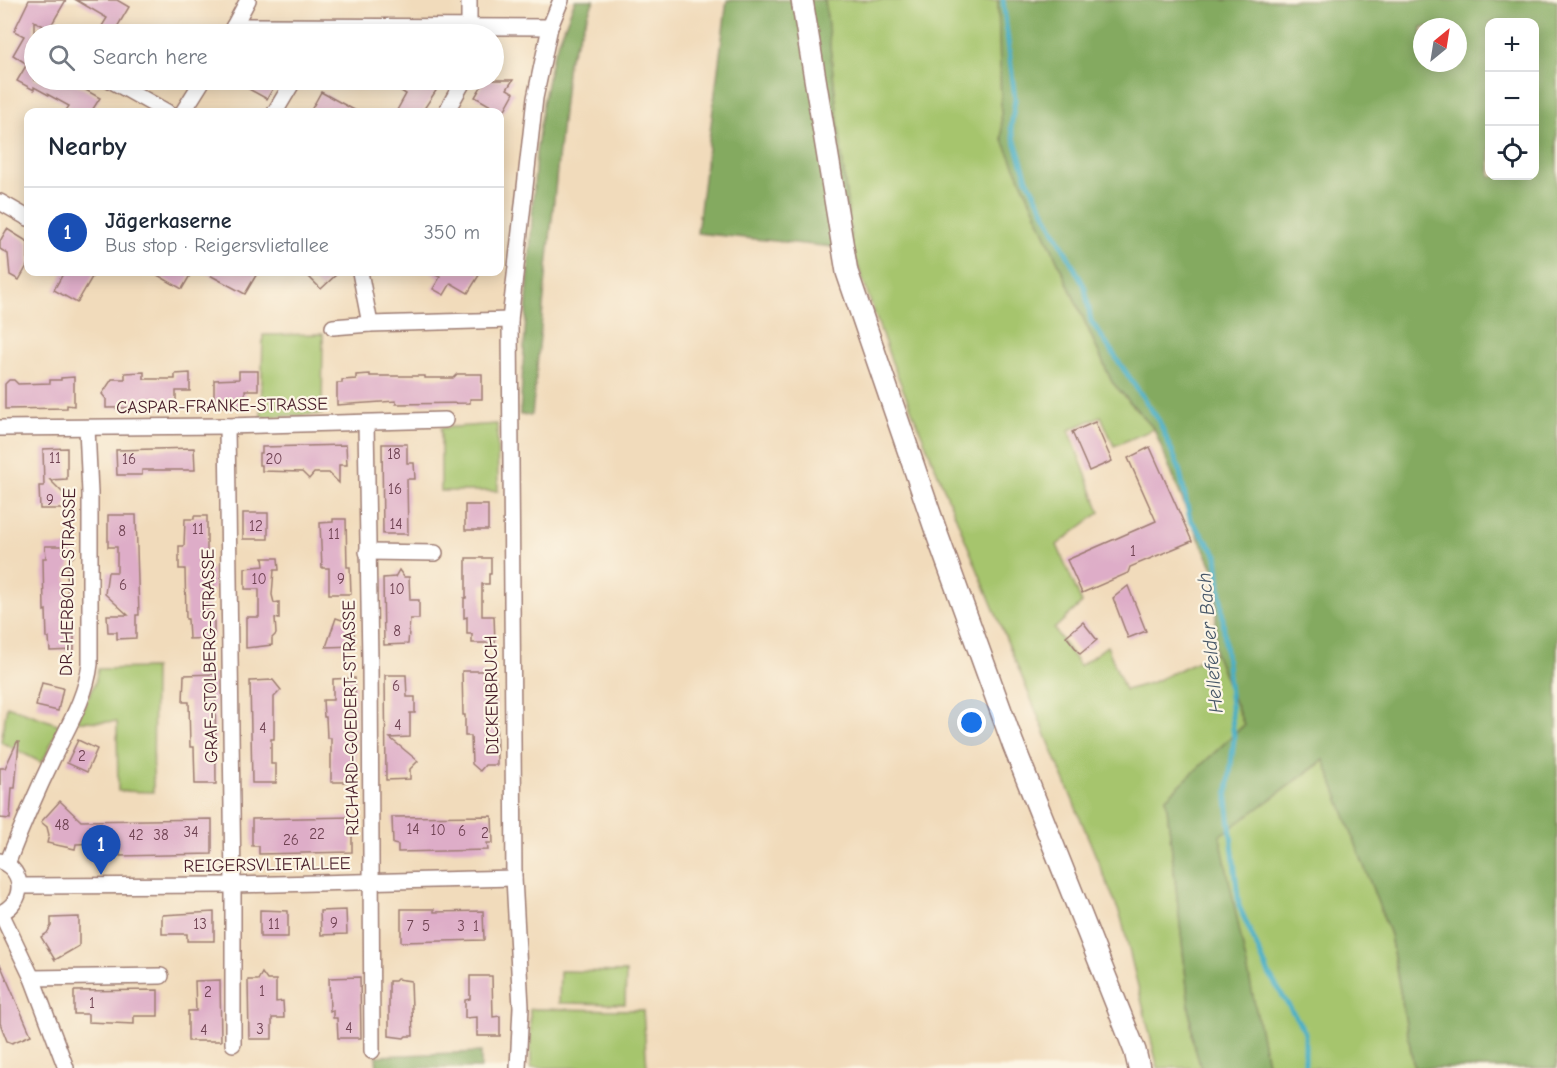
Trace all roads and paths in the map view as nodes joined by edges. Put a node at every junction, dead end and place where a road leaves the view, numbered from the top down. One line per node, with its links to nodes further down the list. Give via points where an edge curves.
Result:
1 (248, 0): 5 (street)
2 (469, 0): 6 (street)
3 (561, 0): 7 (street, DICKENBRUCH)
4 (802, 0): 42 (main road, via 847,272 1013,744)
5 (235, 24)
6 (474, 24)
7 (549, 27): 8 (street); 20 (street, DICKENBRUCH, via 532,120)
8 (504, 29)
9 (128, 90): 13 (street)
10 (197, 90): 14 (street)
11 (288, 90): 15 (street)
12 (458, 90): 16 (street)
13 (160, 108)
14 (186, 108)
15 (277, 108)
16 (448, 108)
17 (0, 202): 18 (street)
18 (24, 216)
19 (361, 276): 21 (street)
20 (510, 320): 21 (street); 31 (street, DICKENBRUCH)
21 (370, 324): 22 (street)
22 (333, 327)
23 (445, 420): 24 (street, CASPAR-FRANKE-STRASSE)
24 (366, 423): 25 (street, CASPAR-FRANKE-STRASSE); 28 (street, RICHARD-GOEDERT-STRASSE)
25 (227, 426): 27 (street, CASPAR-FRANKE-STRASSE); 33 (street, GRAF-STOLBERG-STRASSE)
26 (0, 428): 27 (street, CASPAR-FRANKE-STRASSE)
27 (87, 428): 30 (street, DR.-HERBOLD-STRASSE, via 88,680)
28 (367, 552): 29 (street); 32 (street, RICHARD-GOEDERT-STRASSE)
29 (435, 553)
30 (3, 863): 34 (street, via 17,876)
31 (514, 878): 32 (street, REIGERSVLIETALLEE); 41 (street, DICKENBRUCH, via 521,1007)
32 (372, 883): 33 (street, REIGERSVLIETALLEE); 39 (street, RICHARD-GOEDERT-STRASSE)
33 (233, 885): 34 (street, REIGERSVLIETALLEE); 38 (street, GRAF-STOLBERG-STRASSE)
34 (20, 886): 35 (street, via 17,900)
35 (1, 913): 37 (street)
36 (161, 976): 37 (street)
37 (32, 978): 40 (street)
38 (233, 1044)
39 (372, 1051)
40 (66, 1068)
41 (518, 1068)
42 (1138, 1068)

